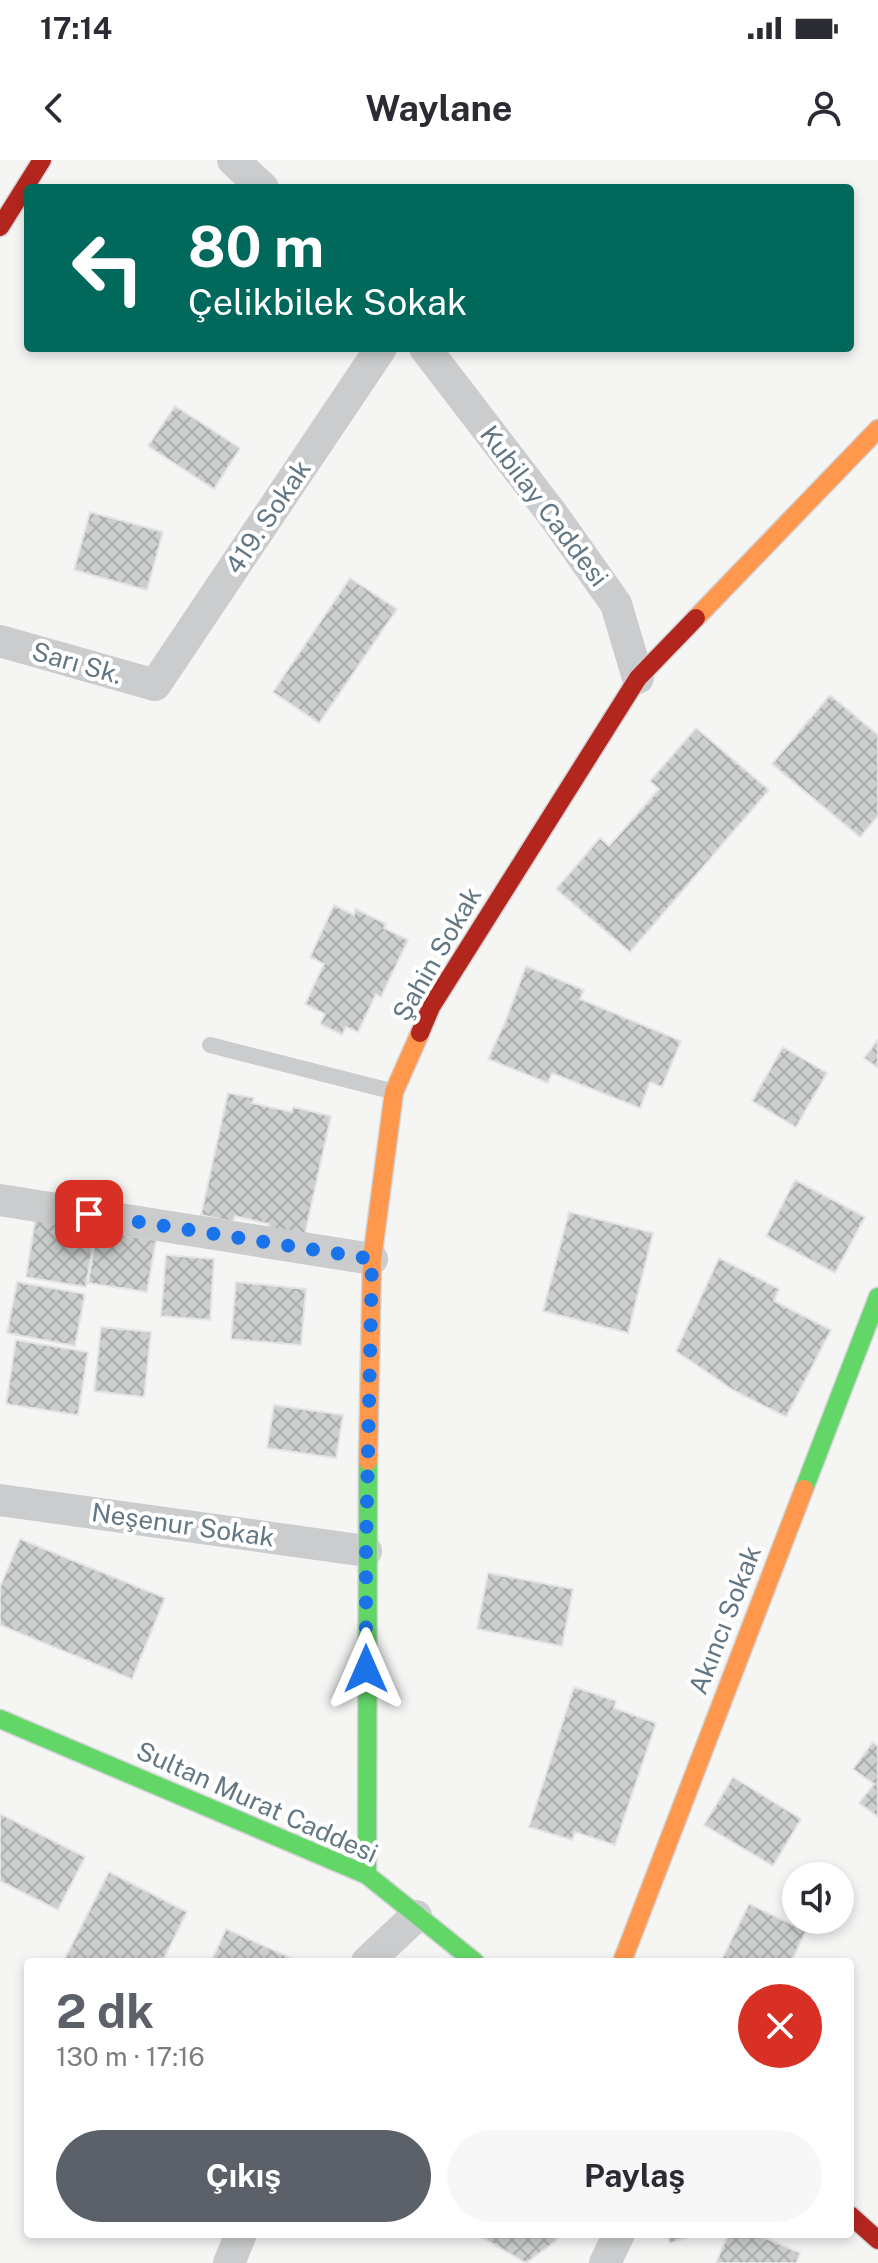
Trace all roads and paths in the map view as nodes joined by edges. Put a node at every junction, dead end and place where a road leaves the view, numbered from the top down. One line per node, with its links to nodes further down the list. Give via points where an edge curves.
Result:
1 (42, 160): 3 (street)
2 (233, 160): 4 (street)
3 (27, 184)
4 (259, 184)
5 (24, 189): 6 (street)
6 (0, 227)
7 (378, 352): 12 (street, 419. Sokak)
8 (428, 352): 11 (street, Kubilay Caddesi, via 616,604)
9 (878, 429): 11 (street, Şahin Sokak)
10 (0, 641): 12 (street, Sarı Sk.)
11 (638, 678): 14 (street, Şahin Sokak, via 431,1007)
12 (155, 685)
13 (210, 1045): 14 (lane)
14 (394, 1092): 16 (street, Şahin Sokak)
15 (0, 1200): 16 (street)
16 (372, 1259): 19 (street, Şahin Sokak)
17 (878, 1297): 25 (street, Akıncı Sokak)
18 (0, 1500): 19 (street, Neşenur Sokak)
19 (366, 1551): 21 (street, Şahin Sokak)
20 (0, 1719): 21 (street, Sultan Murat Caddesi)
21 (367, 1875): 22 (street, Sultan Murat Caddesi)
22 (416, 1916): 23 (street); 24 (street, Sultan Murat Caddesi)
23 (371, 1958)
24 (470, 1958)
25 (624, 1958)
26 (854, 2219): 29 (street)
27 (239, 2238): 30 (street)
28 (617, 2238): 31 (street)
29 (878, 2240)
30 (229, 2263)
31 (605, 2263)

